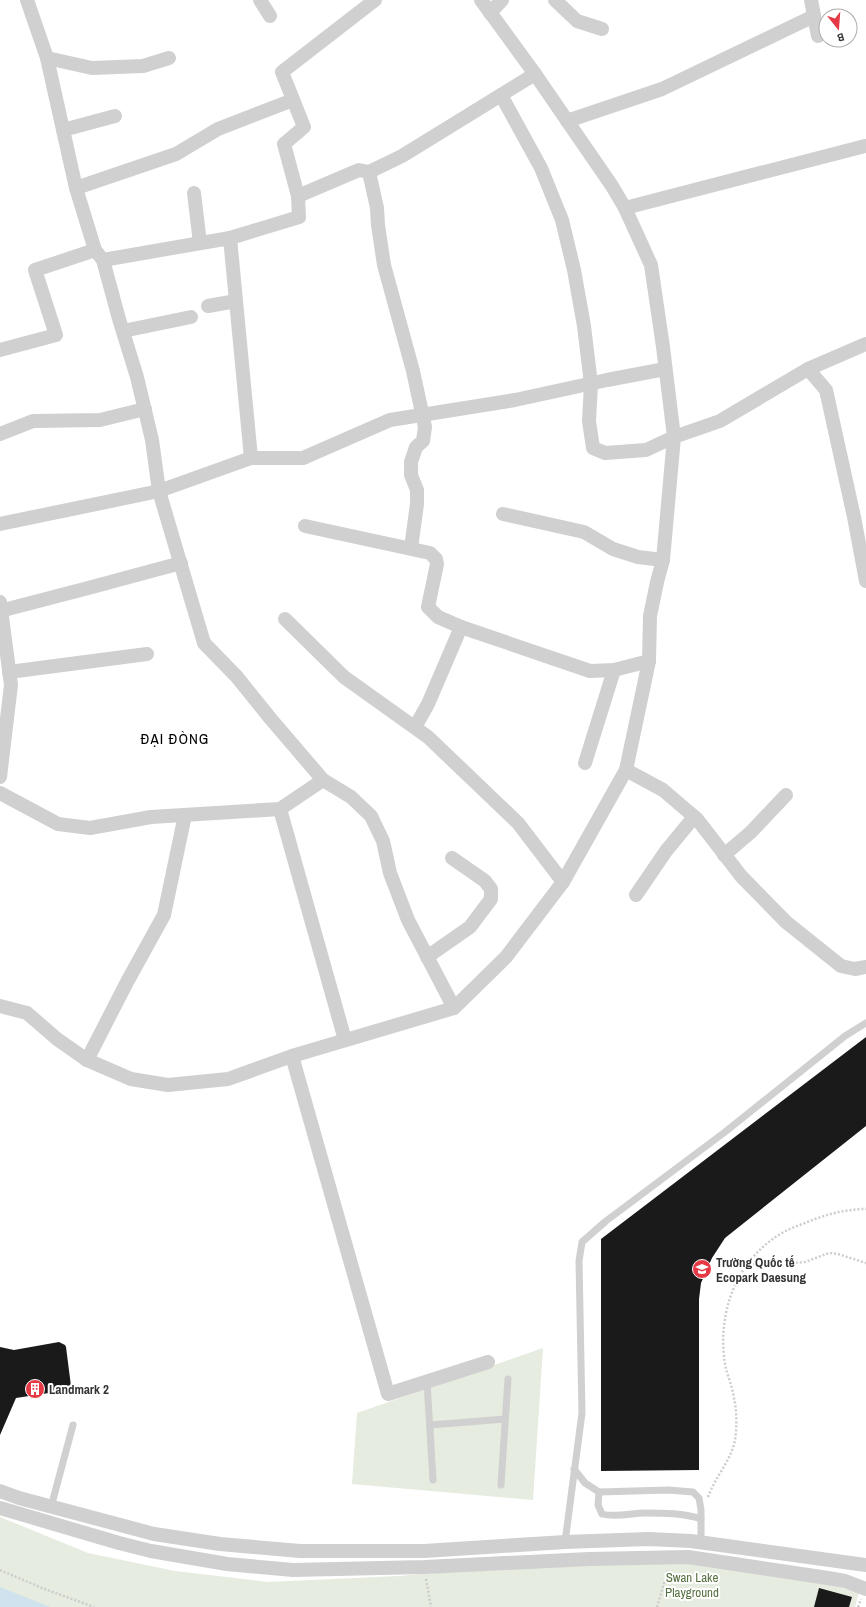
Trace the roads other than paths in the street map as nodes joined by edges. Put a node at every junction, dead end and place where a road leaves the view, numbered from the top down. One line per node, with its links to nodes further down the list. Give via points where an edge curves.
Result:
1 (27, 0): 13 (street)
2 (260, 0): 9 (street)
3 (375, 0): 17 (street, via 282,72)
4 (480, 0): 8 (street)
5 (502, 0): 8 (street)
6 (556, 0): 11 (street, via 577,21)
7 (811, 0): 10 (street)
8 (490, 14): 15 (street)
9 (270, 16)
10 (814, 16): 12 (street); 19 (street, via 662,89)
11 (602, 29)
12 (818, 36)
13 (47, 58): 14 (street, via 92,68 143,66); 20 (street)
14 (169, 58)
15 (535, 74): 16 (street); 19 (street)
16 (501, 95): 22 (street, via 402,156); 38 (street, via 541,168 562,220 584,326)
17 (293, 100): 23 (street, via 218,129 176,154); 25 (street, via 304,127 284,144)
18 (115, 116): 20 (street)
19 (567, 120): 26 (street)
20 (63, 130): 23 (street)
21 (865, 146): 26 (street)
22 (369, 172): 25 (street, via 358,170); 40 (street, via 377,208 384,265)
23 (76, 188): 29 (street)
24 (194, 193): 28 (street)
25 (298, 196): 27 (street, via 299,217)
26 (625, 208): 37 (street, via 650,265)
27 (230, 238): 28 (street); 30 (street)
28 (200, 243): 29 (street)
29 (99, 255): 33 (street); 35 (street, via 35,270 56,335)
30 (236, 301): 31 (street); 43 (street)
31 (208, 306)
32 (191, 317): 33 (street)
33 (122, 331): 39 (street)
34 (866, 344): 36 (street)
35 (0, 350)
36 (808, 369): 42 (street, via 720,421); 46 (street, via 826,390)
37 (662, 370): 38 (street); 42 (street)
38 (591, 384): 40 (street); 42 (street, via 590,421 593,448 605,453 646,450)
39 (145, 409): 41 (street, via 100,420 33,421); 44 (street)
40 (424, 415): 43 (street, via 390,420 304,458); 49 (street, via 423,441 414,451 411,462 410,475 417,490)
41 (0, 434)
42 (674, 437): 50 (street)
43 (251, 458): 44 (street)
44 (159, 491): 47 (street); 51 (street)
45 (503, 514): 50 (street, via 584,532 613,549 638,557)
46 (860, 518): 52 (street)
47 (0, 524)
48 (305, 526): 49 (street)
49 (411, 548): 55 (street, via 430,553 436,559 428,600 429,610)
50 (663, 560): 57 (street, via 650,616)
51 (181, 563): 53 (street); 64 (street, via 204,643 237,677)
52 (866, 581)
53 (1, 608): 59 (street)
54 (286, 619): 60 (street, via 344,677)
55 (461, 627): 58 (street, via 590,671); 60 (street, via 428,704)
56 (147, 654): 59 (street)
57 (649, 661): 58 (street); 62 (street)
58 (614, 670): 61 (street)
59 (9, 672): 63 (street, via 11,685)
60 (415, 727): 72 (street, via 518,823)
61 (585, 763)
62 (626, 770): 69 (street, via 663,790); 72 (street)
63 (0, 777)
64 (324, 780): 67 (street); 74 (street, via 351,797 371,816 408,920)
65 (0, 793): 68 (street, via 64,825 90,828 151,817)
66 (786, 795): 70 (street, via 751,832)
67 (280, 809): 68 (street); 79 (street)
68 (185, 815): 81 (street, via 164,915 126,982)
69 (694, 817): 70 (street); 73 (street, via 666,851)
70 (724, 855): 75 (street, via 786,922 841,966 855,969)
71 (452, 858): 74 (street, via 485,881 491,889 491,899 470,927)
72 (563, 882): 77 (street, via 506,957)
73 (636, 895)
74 (427, 957): 77 (street)
75 (866, 967)
76 (0, 1006): 81 (street, via 27,1013)
77 (454, 1008): 79 (street)
78 (866, 1023): 88 (lane, via 845,1036 725,1132 606,1220 582,1242 579,1261 582,1413)
79 (345, 1040): 80 (street)
80 (292, 1056): 81 (street, via 228,1079 168,1085 131,1079); 84 (street, via 388,1394)
81 (87, 1060)
82 (488, 1362): 84 (street)
83 (508, 1379): 85 (lane)
84 (427, 1382): 87 (lane)
85 (505, 1419): 87 (lane); 90 (lane)
86 (73, 1425): 93 (lane)
87 (430, 1425): 89 (lane)
88 (574, 1469): 92 (lane, via 585,1483); 97 (lane)
89 (433, 1480)
90 (500, 1485)
91 (0, 1491): 93 (street)
92 (599, 1492): 95 (lane, via 598,1505 602,1514 609,1516 645,1513 692,1516); 95 (lane, via 693,1492 699,1498)
93 (51, 1507): 96 (street)
94 (0, 1508): 99 (street)
95 (701, 1520): 98 (lane)
96 (154, 1534): 99 (street); 100 (street, via 220,1544 300,1551)
97 (565, 1542): 98 (street, via 648,1539); 100 (street)
98 (696, 1542): 101 (street); 102 (street)
99 (152, 1551): 103 (street, via 227,1564 293,1570)
100 (424, 1551): 103 (street)
101 (688, 1557): 103 (street); 104 (street, via 845,1581)
102 (866, 1565)
103 (425, 1567)
104 (866, 1589)

